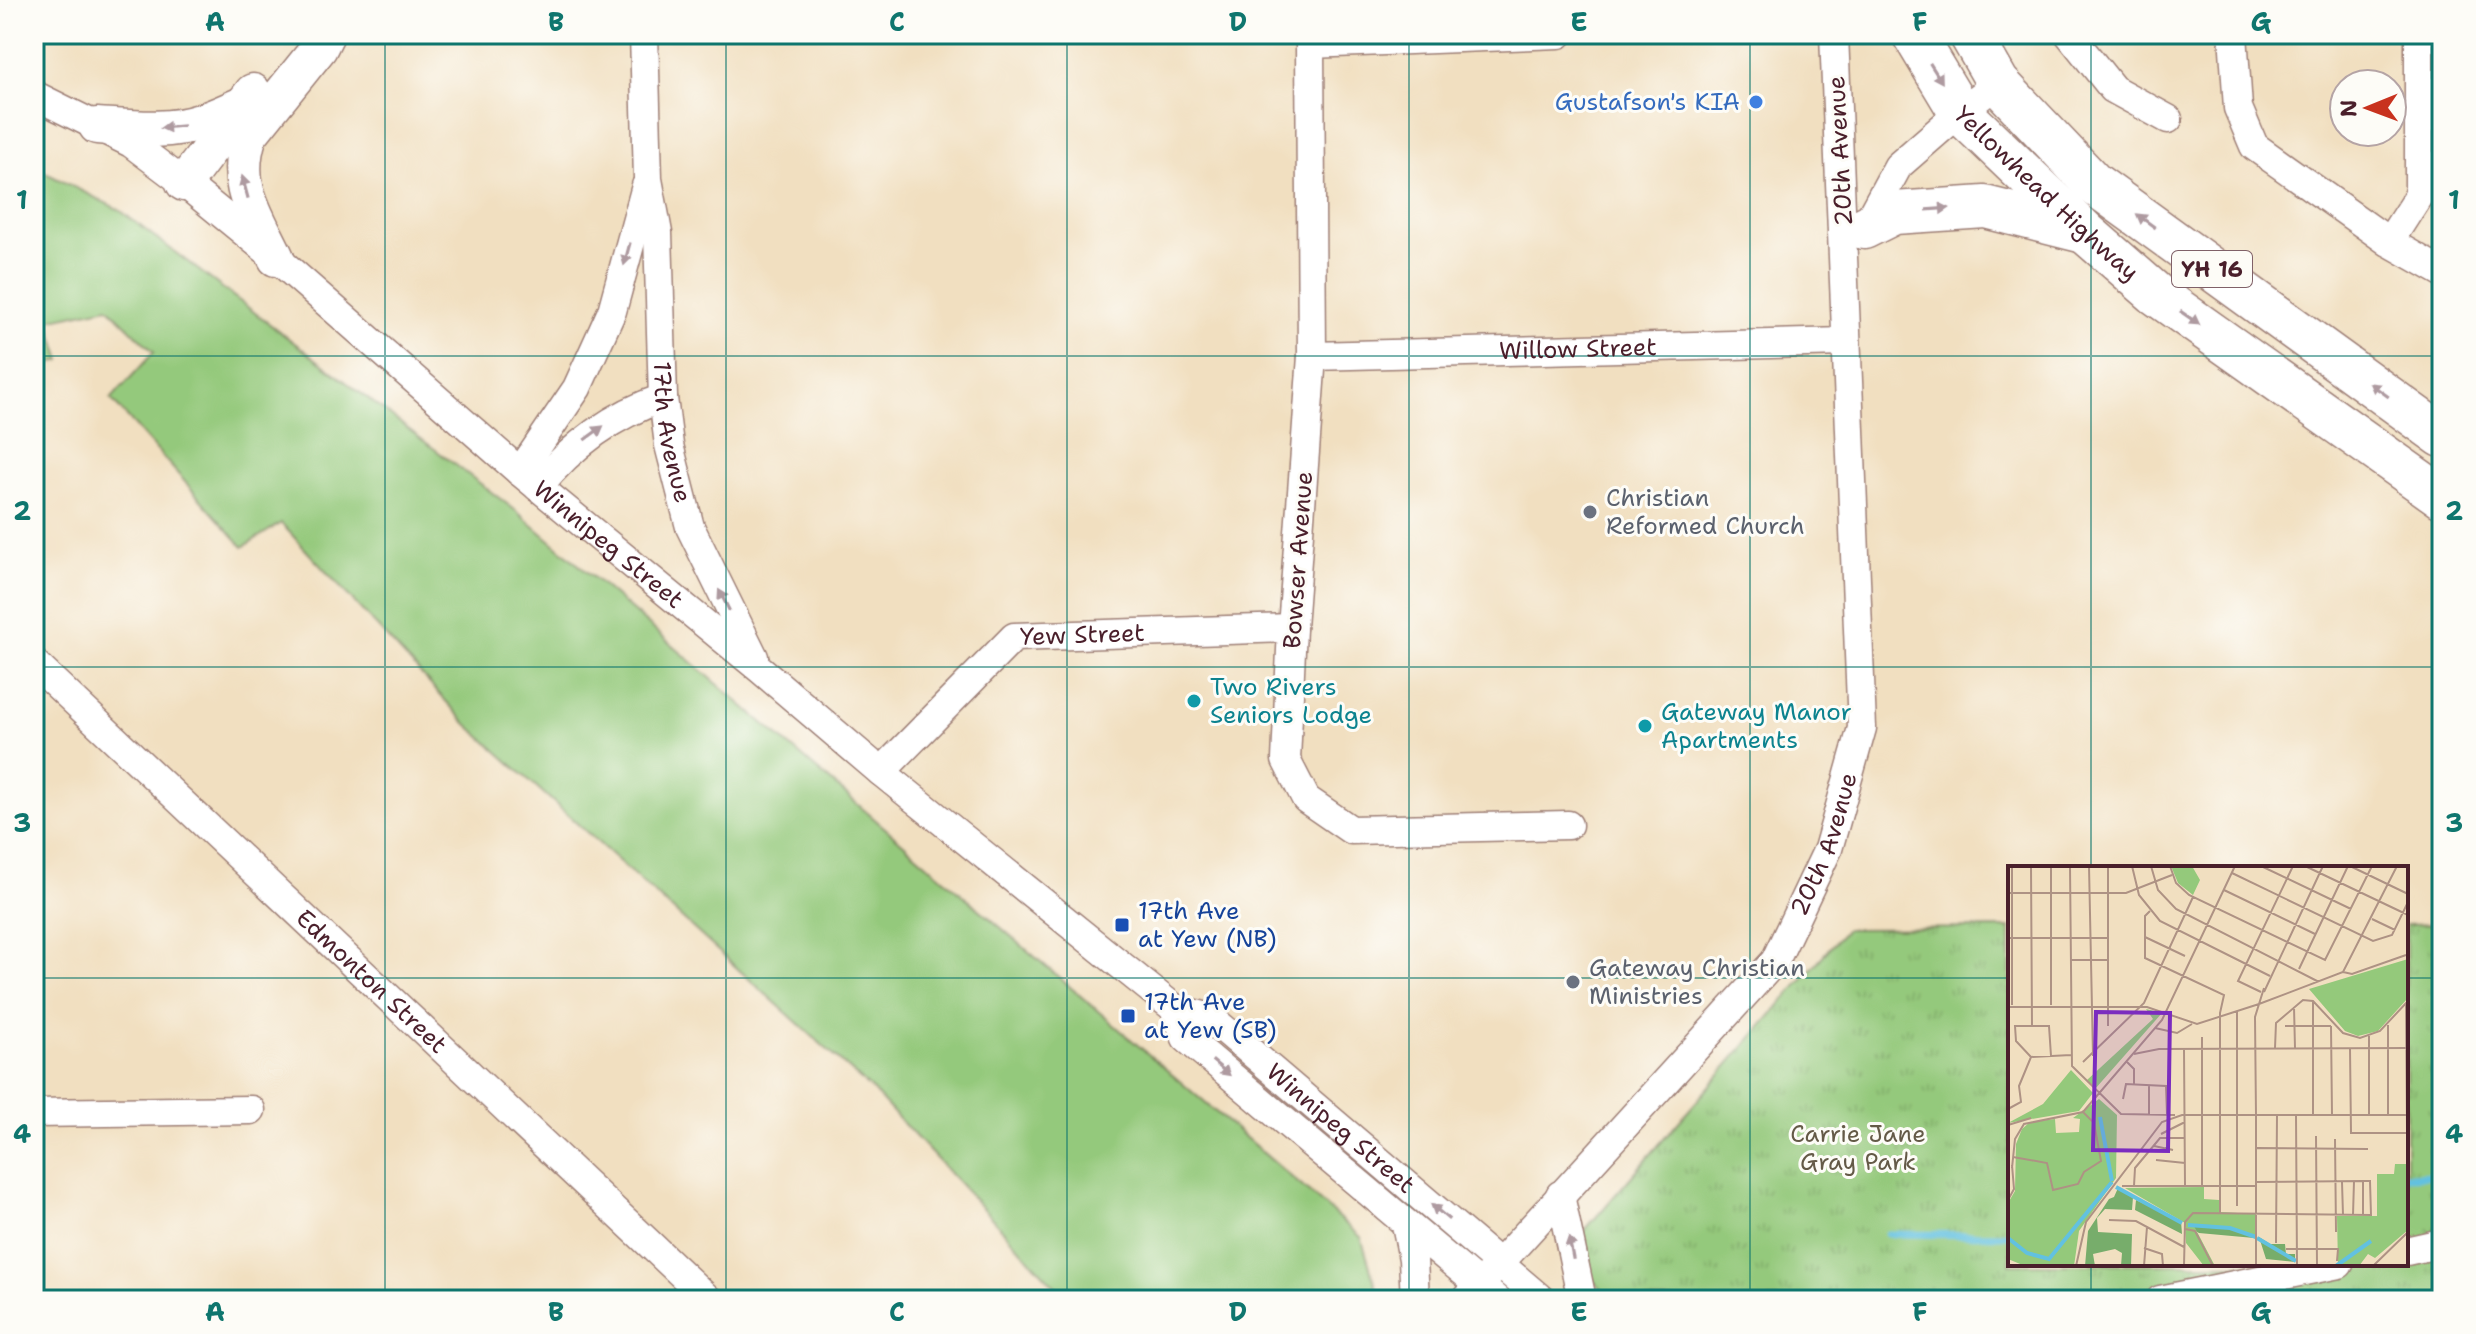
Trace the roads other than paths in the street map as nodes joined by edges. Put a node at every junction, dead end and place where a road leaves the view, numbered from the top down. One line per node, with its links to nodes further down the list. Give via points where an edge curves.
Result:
1 (299, 34): 13 (main road)
2 (326, 34): 22 (main road, one-way to 2, via 242,182 245,147)
3 (644, 34): 17 (street, 17th Avenue)
4 (1559, 34): 26 (street, Bowser Avenue, via 1310,44)
5 (1834, 34): 23 (street, 20th Avenue)
6 (1913, 34): 14 (highway, Yellowhead Highway / YH 16, one-way to 14)
7 (1970, 34): 11 (highway, Yellowhead Highway / YH 16)
8 (2069, 34): 15 (street, via 2113,89)
9 (2233, 34): 21 (street, via 2238,108 2254,146)
10 (2426, 49): 21 (street, via 2419,195)
11 (1998, 83): 14 (street, 20th Avenue); 28 (highway, Yellowhead Highway / YH 16, one-way to 11, via 2093,183)
12 (34, 95): 16 (street, Winnipeg Street)
13 (243, 104): 16 (main road, one-way to 16, via 182,127); 18 (main road)
14 (1960, 112): 19 (street, 20th Avenue, via 1898,166); 20 (highway, Yellowhead Highway / YH 16)
15 (2168, 119)
16 (97, 126): 18 (street, Winnipeg Street, via 131,143)
17 (648, 179): 27 (street, 17th Avenue, via 658,233); 29 (street, 17th Avenue, one-way to 29, via 612,311)
18 (184, 183): 22 (street, Winnipeg Street)
19 (1864, 228): 20 (highway, one-way to 20, via 1894,213 1985,207); 23 (street, 20th Avenue)
20 (2086, 233): 30 (highway, Yellowhead Highway / YH 16, one-way to 30, via 2156,294)
21 (2389, 242): 24 (street)
22 (276, 258): 29 (street, Winnipeg Street)
23 (1845, 268): 25 (street, 20th Avenue)
24 (2442, 272)
25 (1846, 342): 26 (street, Willow Street); 39 (street, 20th Avenue, via 1862,728 1828,849 1775,961)
26 (1312, 356): 31 (street, Bowser Avenue)
27 (663, 398): 29 (street, one-way to 27, via 596,430); 33 (street, 17th Avenue, one-way to 27, via 690,527)
28 (2442, 436)
29 (529, 479): 33 (street, Winnipeg Street)
30 (2442, 497)
31 (1292, 628): 34 (street, Yew Street, via 1014,637); 35 (street, Bowser Avenue, via 1286,760 1306,799 1351,830)
32 (34, 663): 46 (street, Edmonton Street)
33 (760, 669): 34 (street, Winnipeg Street)
34 (881, 772): 36 (street, Winnipeg Street)
35 (1568, 825)
36 (1174, 1008): 40 (street, Winnipeg Street, one-way to 40, via 1186,1038); 43 (street, Winnipeg Street, one-way to 36, via 1211,1018)
37 (251, 1110): 38 (street)
38 (34, 1113)
39 (1560, 1195): 43 (street, 20th Avenue); 49 (street, one-way to 39)
40 (1406, 1224): 45 (street, Winnipeg Street); 47 (street)
41 (2442, 1243): 42 (street)
42 (2408, 1251)
43 (1500, 1263): 45 (street, 20th Avenue); 48 (street, Winnipeg Street)
44 (2329, 1266): 50 (street)
45 (1481, 1295)
46 (709, 1300)
47 (1415, 1300)
48 (1542, 1300)
49 (1582, 1300)
50 (2160, 1300)

